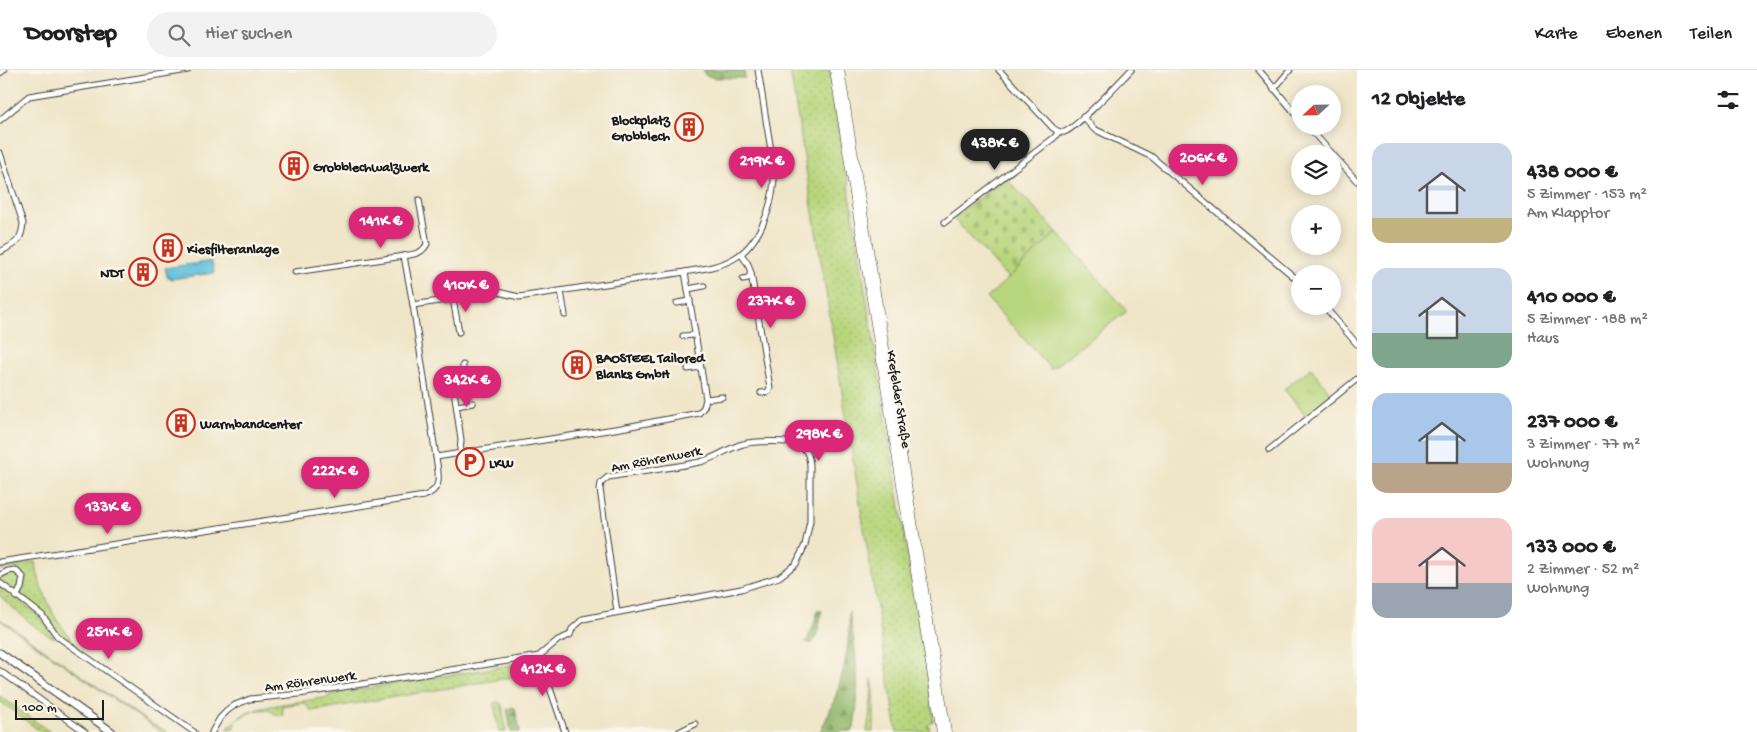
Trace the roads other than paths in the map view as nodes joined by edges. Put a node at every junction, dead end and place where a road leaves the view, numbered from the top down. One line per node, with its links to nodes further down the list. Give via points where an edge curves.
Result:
1 (4, 70): 10 (street)
2 (188, 70): 14 (street, via 29,96)
3 (758, 70): 22 (street, via 774,179 762,225)
4 (834, 70): 69 (main road, Krefelder Straße)
5 (840, 70): 70 (main road, Krefelder Straße)
6 (999, 70): 15 (street)
7 (1131, 70): 13 (street)
8 (1259, 70): 11 (street)
9 (1290, 70): 11 (street)
10 (0, 73)
11 (1274, 89): 12 (street)
12 (1291, 109)
13 (1083, 117): 15 (street, via 1068,130); 27 (street, via 1094,129 1152,157)
14 (0, 120)
15 (1058, 132): 20 (street)
16 (1315, 135): 18 (street)
17 (0, 153): 21 (street, via 23,223 18,241)
18 (1357, 181)
19 (419, 200): 23 (street, via 427,244 419,253)
20 (945, 222)
21 (0, 252)
22 (741, 254): 25 (street, via 720,265); 26 (street)
23 (404, 256): 24 (street); 35 (street)
24 (295, 272)
25 (685, 272): 30 (street); 31 (street)
26 (751, 273): 28 (street); 46 (street, via 770,388)
27 (1291, 274)
28 (743, 279)
29 (704, 286): 30 (street)
30 (688, 288): 33 (street)
31 (561, 291): 32 (street, via 519,297 498,292); 36 (street)
32 (453, 299): 35 (street); 38 (street)
33 (690, 301): 34 (street); 39 (street)
34 (677, 303)
35 (413, 305): 53 (street)
36 (565, 315)
37 (1332, 315): 41 (street)
38 (459, 332)
39 (695, 335): 40 (street); 43 (street)
40 (683, 336)
41 (1357, 344)
42 (463, 365): 50 (street, via 463,375 454,390)
43 (700, 367): 44 (street); 48 (street)
44 (688, 369)
45 (1357, 379): 51 (street)
46 (761, 394)
47 (722, 398): 48 (street)
48 (706, 400): 52 (street, via 699,413 692,416)
49 (473, 403): 50 (street)
50 (456, 406): 52 (street)
51 (1269, 450)
52 (460, 453): 53 (street)
53 (436, 457): 54 (street, via 437,488 424,496)
54 (0, 562)
55 (0, 574): 57 (street, via 15,570 22,577)
56 (0, 583): 57 (street)
57 (16, 596): 65 (street, via 42,615 58,637)
58 (617, 612): 58 (street, Am Röhrenwerk, via 741,589 779,577 796,564 805,545 810,521 810,465 806,450 796,443 754,442 701,462 608,477 600,489); 60 (street, Am Röhrenwerk, via 583,619 570,634)
59 (0, 653): 64 (main road)
60 (539, 656): 66 (street, Am Röhrenwerk, via 250,699 227,711); 67 (street)
61 (0, 671): 63 (street)
62 (695, 724): 68 (street)
63 (85, 732)
64 (112, 732)
65 (194, 732)
66 (212, 732)
67 (565, 732)
68 (679, 732)
69 (941, 732)
70 (947, 732)

